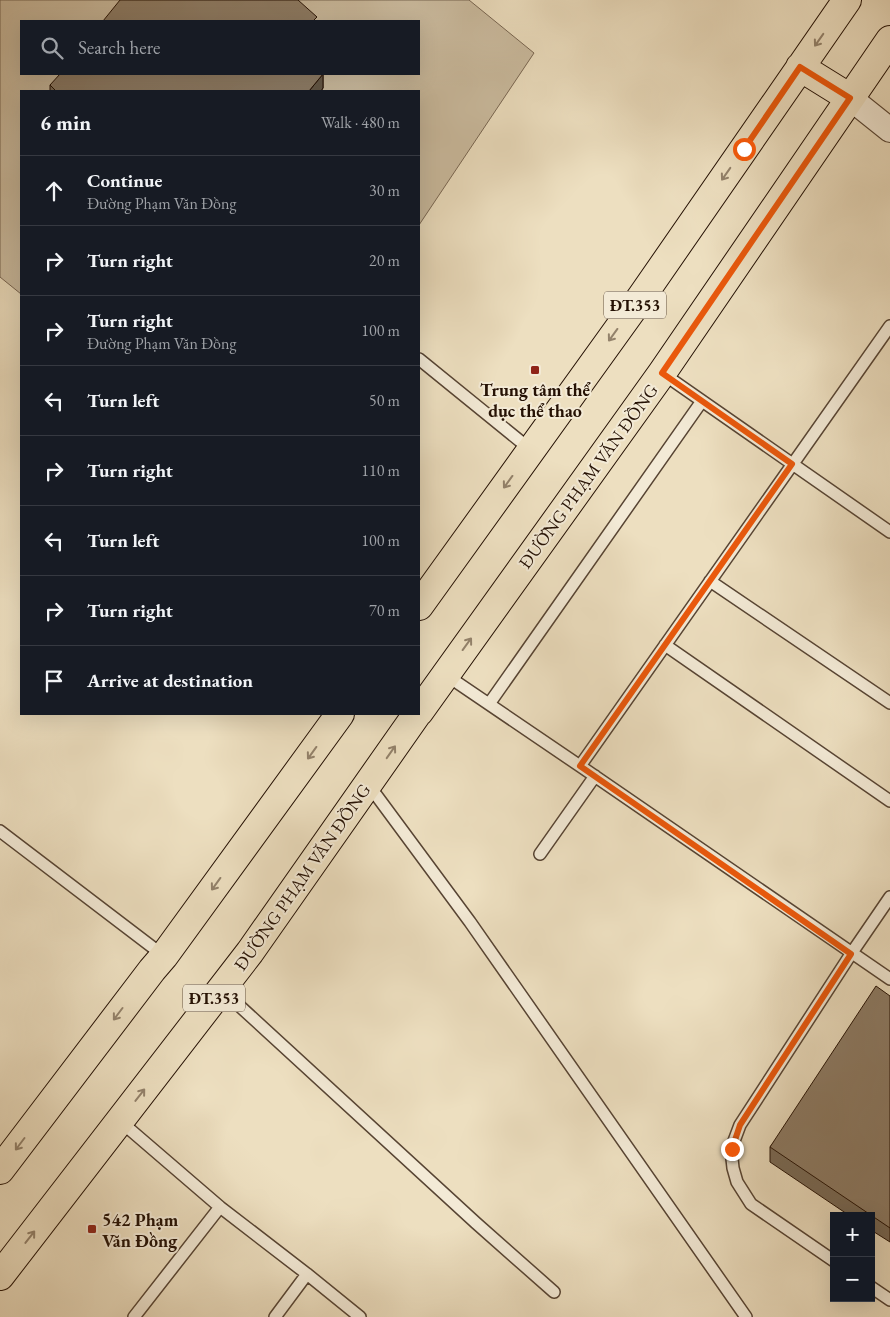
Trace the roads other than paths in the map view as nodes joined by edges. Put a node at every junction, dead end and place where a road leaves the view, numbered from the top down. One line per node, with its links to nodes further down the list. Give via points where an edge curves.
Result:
1 (847, 0): 3 (main road, ĐT.353, one-way to 3)
2 (890, 40): 4 (main road, ĐƯỜNG PHẠM VĂN ĐỒNG / ĐT.353)
3 (800, 67): 4 (main road); 10 (main road, ĐT.353, one-way to 10)
4 (850, 98): 5 (street); 8 (main road, ĐƯỜNG PHẠM VĂN ĐỒNG / ĐT.353)
5 (890, 130)
6 (890, 326): 11 (lane)
7 (420, 360): 10 (lane)
8 (662, 373): 9 (lane); 16 (main road, ĐƯỜNG PHẠM VĂN ĐỒNG / ĐT.353, one-way to 8)
9 (702, 401): 11 (lane); 18 (lane)
10 (531, 450): 14 (main road, ĐT.353, one-way to 14)
11 (792, 464): 12 (lane); 13 (lane)
12 (890, 532)
13 (710, 581): 15 (lane); 17 (lane)
14 (420, 605)
15 (665, 645): 22 (lane); 25 (lane)
16 (445, 675): 18 (lane); 19 (main road, ĐƯỜNG PHẠM VĂN ĐỒNG / ĐT.353)
17 (890, 703)
18 (489, 704): 22 (lane)
19 (420, 710)
20 (339, 715): 30 (main road, one-way to 30)
21 (417, 715): 24 (main road, ĐƯỜNG PHẠM VĂN ĐỒNG / ĐT.353, one-way to 21)
22 (580, 766): 23 (lane)
23 (595, 776): 27 (lane); 29 (lane)
24 (368, 784): 32 (main road, ĐƯỜNG PHẠM VĂN ĐỒNG / ĐT.353); 45 (lane, via 470,922)
25 (890, 801)
26 (0, 831): 30 (lane)
27 (540, 854)
28 (890, 897): 29 (lane)
29 (851, 954): 31 (lane); 36 (lane, via 740,1125 732,1149 737,1182 751,1204)
30 (164, 956): 34 (main road, one-way to 34)
31 (890, 979)
32 (221, 989): 33 (main road, ĐƯỜNG PHẠM VĂN ĐỒNG / ĐT.353, one-way to 32); 40 (lane)
33 (120, 1121): 35 (lane); 38 (main road, ĐƯỜNG PHẠM VĂN ĐỒNG / ĐT.353, one-way to 33)
34 (0, 1170)
35 (220, 1207): 37 (lane); 42 (lane)
36 (830, 1258)
37 (307, 1274): 43 (lane); 44 (lane)
38 (0, 1276)
39 (875, 1290): 41 (lane)
40 (554, 1292)
41 (890, 1300)
42 (134, 1317)
43 (275, 1317)
44 (360, 1317)
45 (746, 1317)

